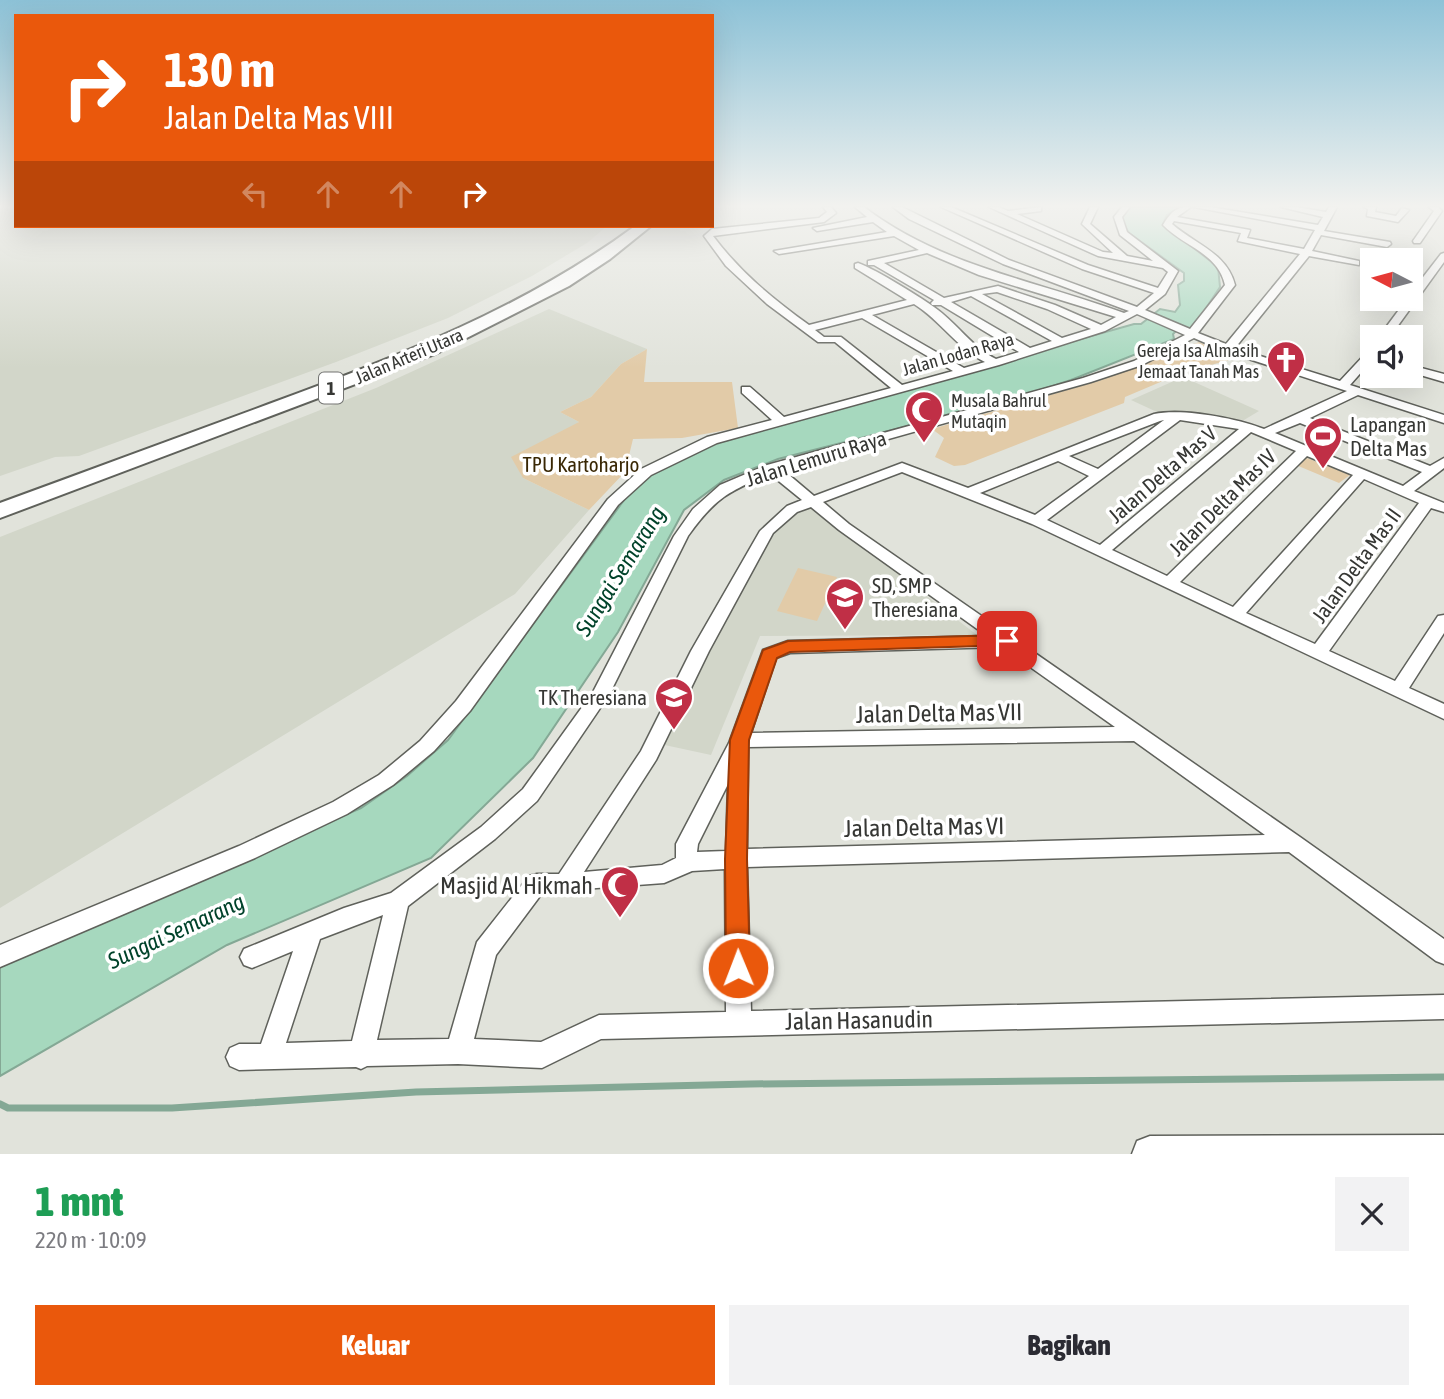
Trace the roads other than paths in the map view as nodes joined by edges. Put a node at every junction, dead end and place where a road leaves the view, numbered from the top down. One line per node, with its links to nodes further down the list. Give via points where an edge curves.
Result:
1 (581, 261): 55 (highway, Jalan Arteri Utara / 1, via 534,289 394,354)
2 (595, 261): 59 (highway, Jalan Arteri Utara / 1, via 436,345 347,383)
3 (726, 261): 24 (street)
4 (881, 261): 14 (street)
5 (958, 261): 21 (street, via 1014,282)
6 (1008, 261): 21 (street)
7 (1070, 261): 17 (street)
8 (1127, 261): 16 (street)
9 (1162, 261): 16 (street)
10 (1217, 261): 26 (street, Jalan Lemuru Raya, via 1230,285)
11 (1300, 261): 28 (street)
12 (1346, 261): 15 (street)
13 (1442, 261): 23 (street)
14 (876, 262): 19 (street); 20 (street, via 859,266)
15 (1356, 263)
16 (1170, 267): 17 (street, Jalan Lodan Raya, via 1172,276)
17 (1161, 292): 21 (street, Jalan Lodan Raya)
18 (972, 293): 19 (street); 25 (street, via 998,289); 27 (street)
19 (943, 301): 20 (street); 29 (street)
20 (921, 303): 22 (street); 30 (street, via 975,353)
21 (1138, 314): 25 (street, Jalan Lodan Raya); 26 (street)
22 (865, 315): 24 (street); 31 (street)
23 (1393, 325)
24 (806, 329): 35 (street, via 823,340 838,339)
25 (1101, 329): 27 (street, Jalan Lodan Raya)
26 (1190, 333): 28 (street); 49 (street, Jalan Lemuru Raya, via 1138,363 1087,380)
27 (1060, 341): 29 (street, Jalan Lodan Raya)
28 (1228, 349): 37 (street)
29 (1028, 352): 30 (street, Jalan Lodan Raya)
30 (995, 363): 31 (street, Jalan Lodan Raya)
31 (961, 371): 35 (street, Jalan Lodan Raya)
32 (1360, 372): 37 (street)
33 (1423, 372): 34 (street)
34 (1444, 378)
35 (901, 389): 41 (street, Jalan Lodan Raya)
36 (746, 390): 41 (street)
37 (1348, 390): 39 (street); 40 (street)
38 (1178, 416): 42 (street); 44 (street, via 1158,417); 45 (street)
39 (1301, 419): 43 (street); 50 (street)
40 (1444, 419)
41 (780, 420): 78 (street, Jalan Lodan Raya, via 702,444 646,472 603,514 463,706 401,769 310,822)
42 (1248, 427): 43 (street); 61 (street, Jalan Delta Mas V)
43 (1264, 433): 46 (street)
44 (1111, 437): 45 (street); 47 (street)
45 (1134, 449): 52 (street)
46 (1304, 450): 51 (street); 62 (street, Jalan Delta Mas IV)
47 (1059, 456): 52 (street); 54 (street)
48 (1444, 462): 50 (street)
49 (772, 468): 56 (street); 75 (street, Jalan Lemuru Raya, via 726,488 698,512 681,536 600,695 530,795)
50 (1431, 471): 53 (street)
51 (1360, 474): 53 (street); 63 (street)
52 (1099, 475): 60 (street)
53 (1405, 491): 57 (street)
54 (969, 493): 56 (street, via 905,466); 60 (street)
55 (0, 499)
56 (811, 501): 65 (street); 74 (street, via 785,514 762,538 649,755)
57 (1428, 501): 58 (street); 66 (street, Jalan Delta Mas II)
58 (1444, 508)
59 (0, 512)
60 (1037, 521): 61 (street)
61 (1101, 552): 62 (street)
62 (1169, 583): 63 (street)
63 (1236, 614): 66 (street)
64 (1444, 620): 67 (street)
65 (1007, 641): 69 (street); 70 (street, via 788,646 776,650 767,657)
66 (1318, 653): 67 (street)
67 (1398, 691): 68 (street)
68 (1444, 712)
69 (1139, 734): 70 (street, Jalan Delta Mas VII); 71 (street)
70 (739, 742): 72 (street); 73 (street, via 687,845)
71 (1293, 843): 72 (street, Jalan Delta Mas VI); 77 (street)
72 (736, 859): 73 (street, Jalan Delta Mas VI); 81 (street)
73 (690, 862): 74 (street, Jalan Delta Mas VI, via 664,874)
74 (565, 883): 82 (street, Jalan Delta Mas VI, via 537,883 485,950)
75 (398, 901): 76 (street, Jalan Lemuru Raya); 84 (street)
76 (311, 931): 79 (street, Jalan Lemuru Raya); 83 (street)
77 (1444, 953)
78 (0, 956)
79 (251, 957)
80 (1444, 1006): 81 (street, Jalan Hasanudin)
81 (739, 1023): 82 (street, Jalan Hasanudin, via 599,1027 542,1055)
82 (458, 1051): 84 (street, Jalan Hasanudin)
83 (269, 1056): 84 (street, Jalan Hasanudin); 85 (street, Jalan Hasanudin)
84 (360, 1056)
85 (239, 1057)
86 (1274, 1153): 87 (street); 89 (street)
87 (1334, 1153): 88 (street)
88 (1444, 1153)
89 (1150, 1154)

